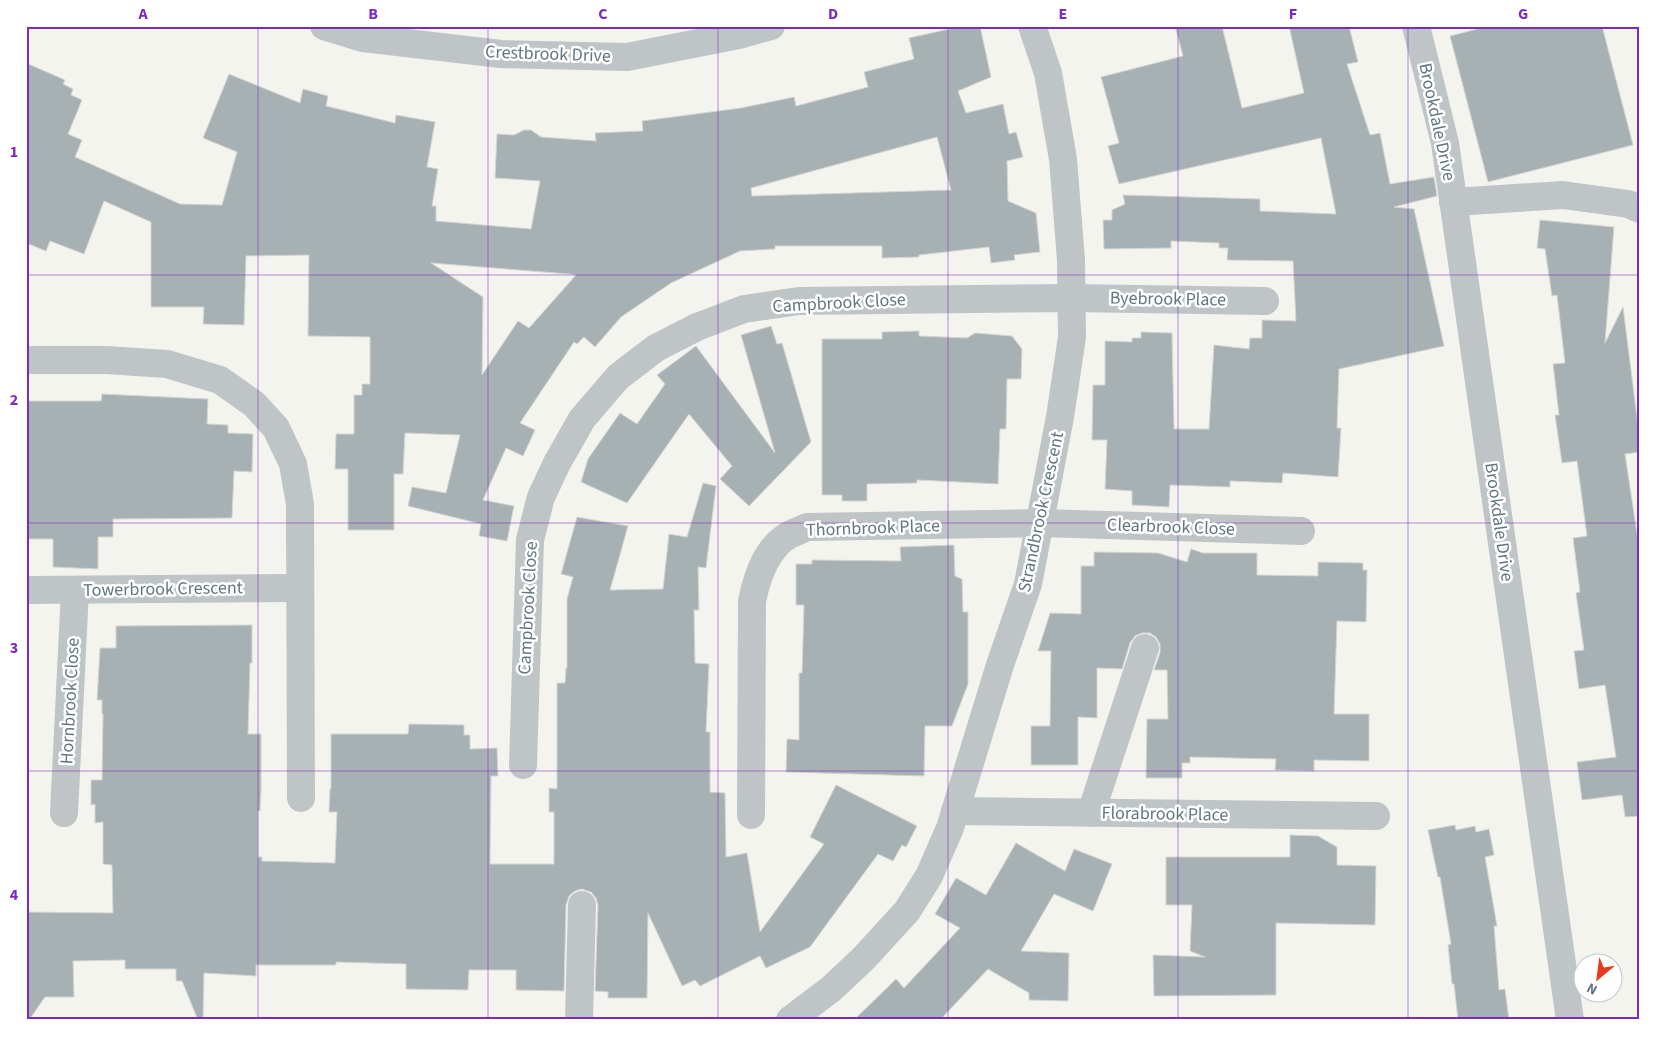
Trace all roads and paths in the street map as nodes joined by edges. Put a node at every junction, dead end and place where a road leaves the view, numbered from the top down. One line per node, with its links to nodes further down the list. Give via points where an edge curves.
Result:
1 (324, 26): 2 (street, Crestbrook Drive, via 363,38 501,54 627,57)
2 (771, 26)
3 (1032, 26): 7 (street, Strandbrook Crescent, via 1048,73 1063,159)
4 (1416, 26): 5 (street, Brookdale Drive, via 1445,143)
5 (1453, 202): 6 (street, via 1563,195 1628,204); 26 (street, Brookdale Drive)
6 (1640, 209)
7 (1071, 298): 8 (street, Byebrook Place); 10 (street, Strandbrook Crescent, via 1072,337); 16 (street, Campbrook Close, via 799,301 744,309 697,326 656,348 618,377 582,419 556,463 541,498 530,540)
8 (1265, 301)
9 (26, 360): 12 (street, via 167,364 220,380 254,404 276,428 293,464 300,504)
10 (1041, 523): 11 (street, Clearbrook Close); 18 (street, Strandbrook Crescent, via 1028,584); 21 (street, Thornbrook Place, via 807,527 788,535 772,549 757,579 752,601)
11 (1301, 532)
12 (300, 588): 14 (street, Towerbrook Crescent); 17 (street)
13 (26, 590): 14 (street, Towerbrook Crescent)
14 (75, 590): 19 (street, Hornbrook Close)
15 (1145, 648): 20 (street)
16 (523, 765)
17 (301, 798)
18 (955, 811): 20 (street, Florabrook Place); 25 (street, Strandbrook Crescent, via 929,876 907,911 831,989)
19 (64, 813)
20 (1091, 813): 22 (street, Florabrook Place)
21 (752, 815)
22 (1376, 816)
23 (582, 905): 24 (street)
24 (579, 1020)
25 (790, 1020)
26 (1570, 1020)

